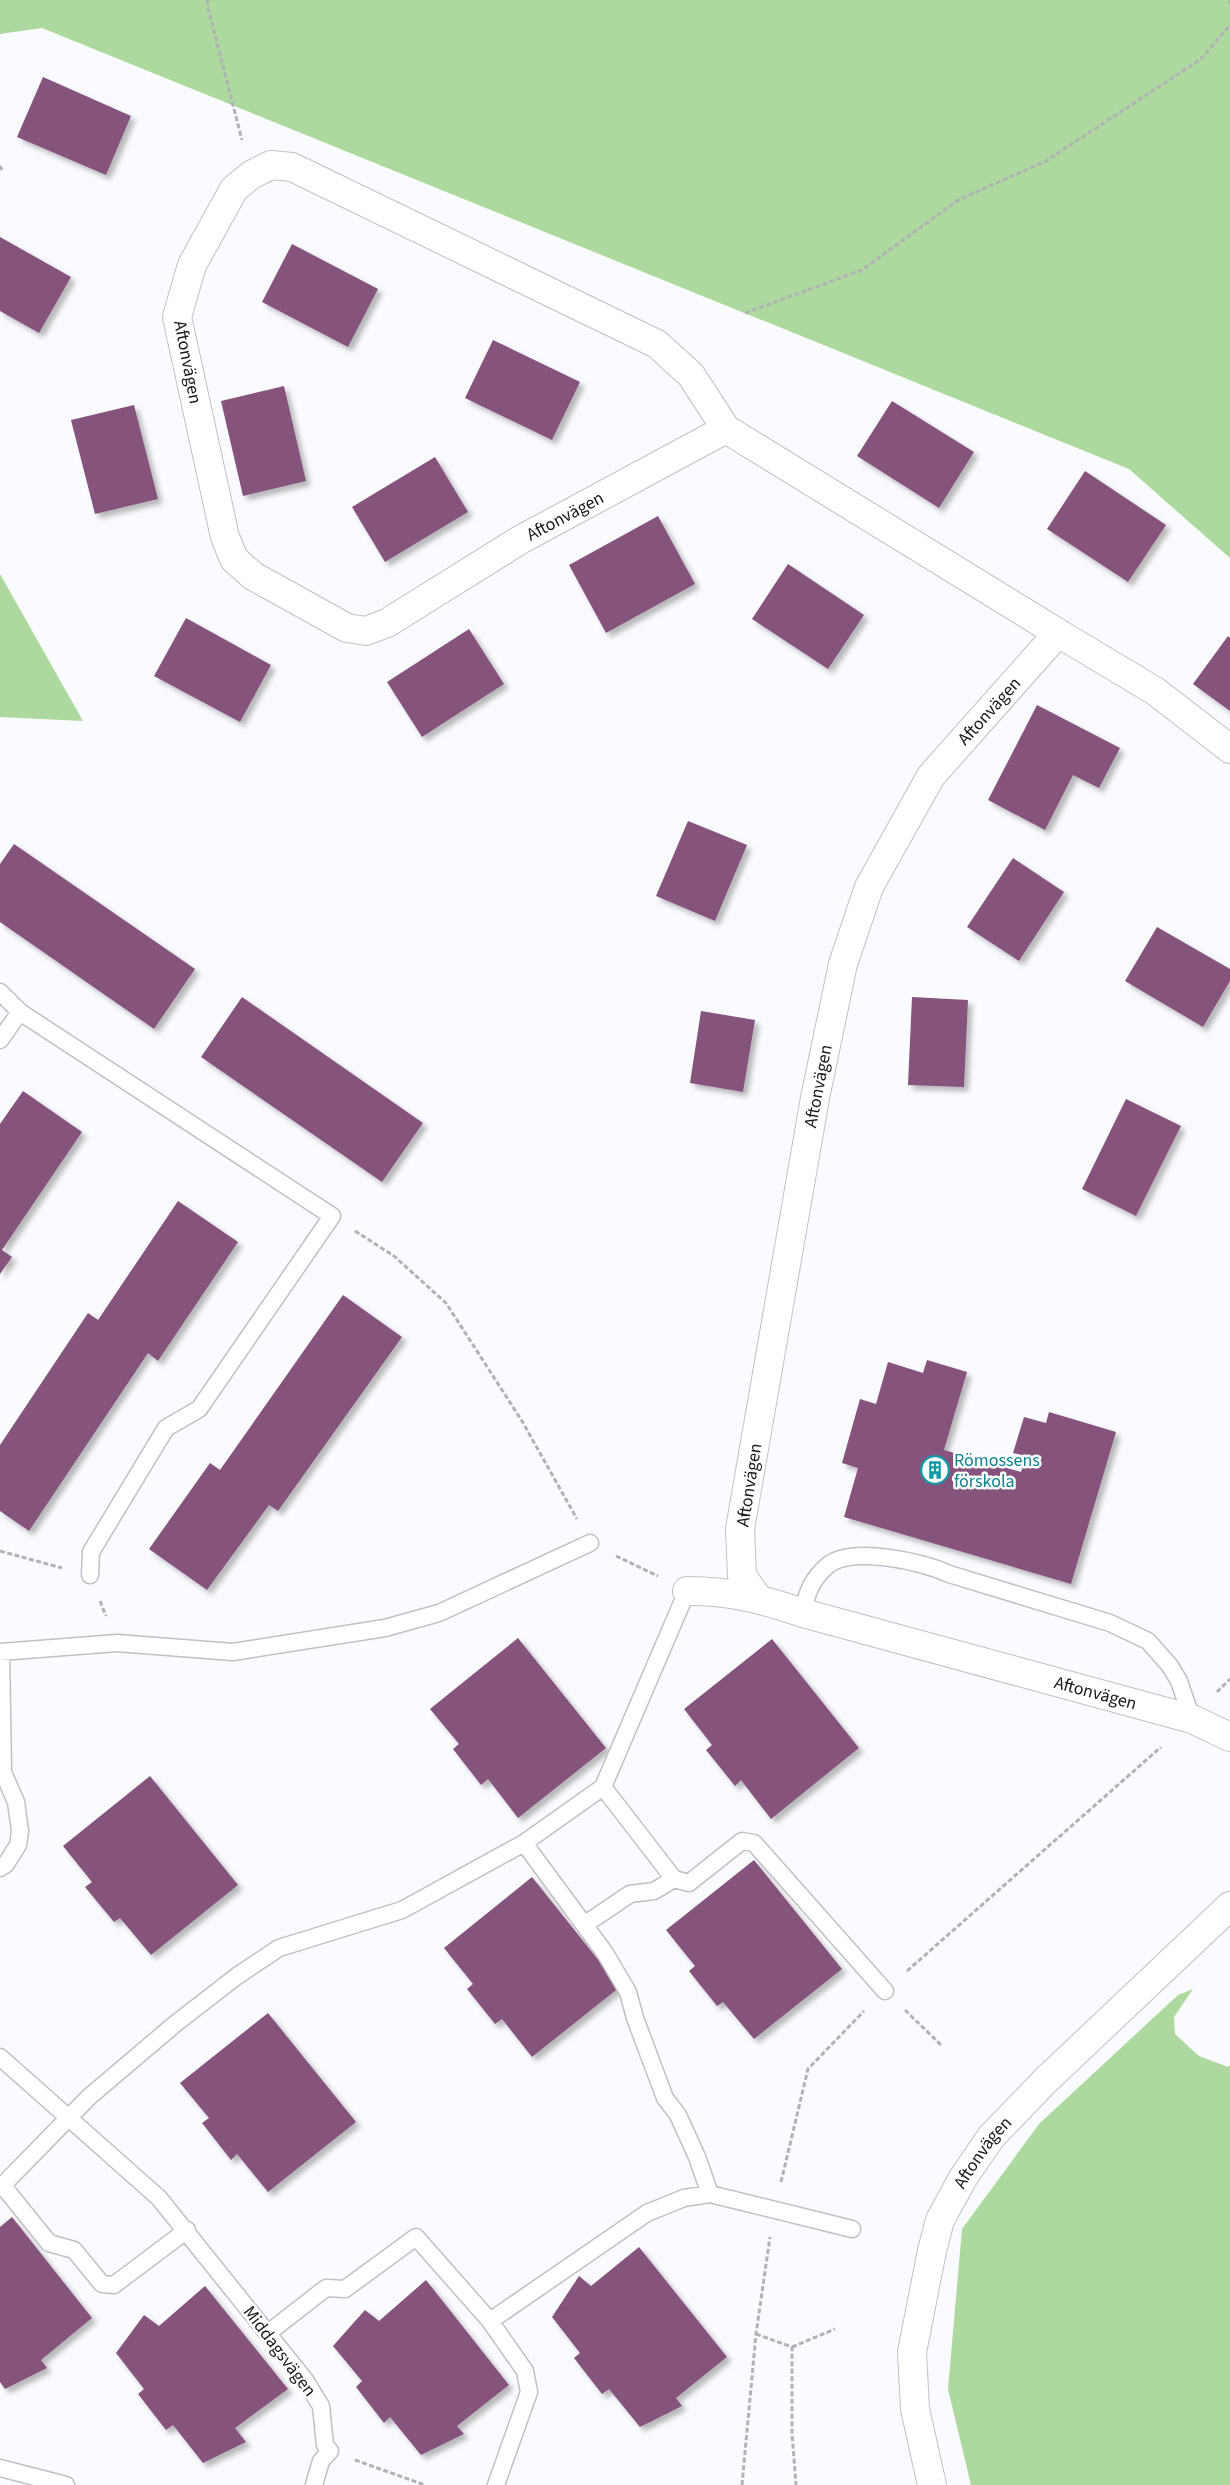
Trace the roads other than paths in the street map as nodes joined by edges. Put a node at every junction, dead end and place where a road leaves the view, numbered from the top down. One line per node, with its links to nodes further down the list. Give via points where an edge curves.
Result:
1 (726, 429): 1 (street, Aftonvägen, via 691,375 656,344 292,168 271,166 251,174 234,189 192,266 177,317 225,537 234,559 253,576 347,628 366,631 387,623 520,540); 2 (street, Aftonvägen)
2 (1058, 633): 3 (street, Aftonvägen, via 1155,691); 10 (street, Aftonvägen, via 931,776 869,887 843,964 814,1098 740,1529 742,1576)
3 (1230, 749)
4 (0, 992): 5 (lane)
5 (20, 1012): 6 (lane); 8 (lane, via 332,1216 199,1409 166,1428 91,1552)
6 (0, 1040)
7 (590, 1543): 12 (lane, via 439,1613 384,1628 233,1652 117,1643)
8 (90, 1575)
9 (687, 1591): 10 (street, Aftonvägen, via 720,1591); 15 (lane)
10 (757, 1598): 11 (street, Aftonvägen)
11 (802, 1613): 13 (street, Aftonvägen); 13 (lane, via 807,1591 828,1565 851,1557 878,1556 932,1566 1110,1623 1148,1641 1179,1681)
12 (1, 1652): 17 (lane, via 3,1772 16,1802 20,1831 18,1845)
13 (1192, 1719): 14 (street, Aftonvägen)
14 (1230, 1737)
15 (603, 1787): 16 (lane); 18 (lane)
16 (524, 1843): 20 (lane); 23 (lane, via 402,1910 279,1948 175,2024 90,2097)
17 (0, 1868)
18 (674, 1879): 20 (lane, via 654,1891 630,1894); 21 (lane, via 689,1883 742,1841 754,1843)
19 (1230, 1906): 34 (street, Aftonvägen, via 1045,2081 991,2137 940,2220 912,2352 915,2410)
20 (584, 1925): 25 (lane, via 628,1992 665,2098 678,2115)
21 (885, 1990)
22 (0, 2057): 23 (lane, Middagsvägen)
23 (71, 2119): 24 (lane); 27 (lane, Middagsvägen, via 159,2198)
24 (2, 2187): 27 (lane, via 49,2242 74,2250 102,2284 114,2285)
25 (710, 2194): 26 (lane); 28 (lane, via 684,2198 647,2212)
26 (852, 2229)
27 (187, 2230): 29 (lane, Middagsvägen)
28 (490, 2321): 29 (lane, via 416,2237 345,2290 326,2288); 33 (lane, via 525,2371 528,2392)
29 (268, 2333): 32 (lane, Middagsvägen, via 321,2406 325,2445 330,2451 321,2461)
30 (0, 2468): 31 (lane)
31 (66, 2485)
32 (314, 2485)
33 (496, 2485)
34 (932, 2485)

